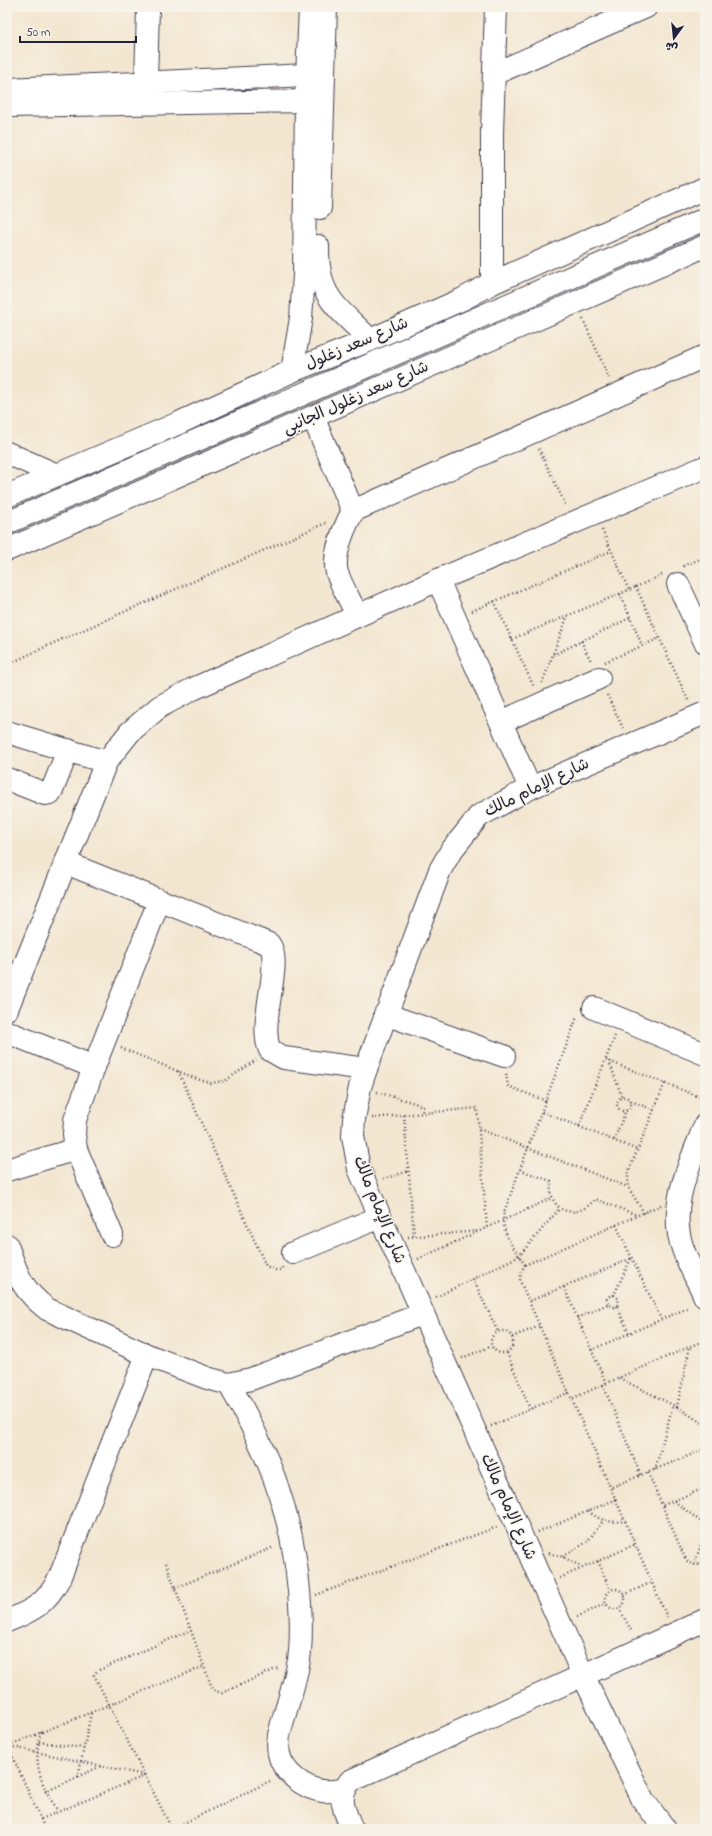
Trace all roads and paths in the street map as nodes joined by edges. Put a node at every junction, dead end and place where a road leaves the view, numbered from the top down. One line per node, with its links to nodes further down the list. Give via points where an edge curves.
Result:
1 (148, 7): 8 (street)
2 (310, 7): 7 (street)
3 (326, 7): 17 (street, via 319,276 330,301)
4 (496, 7): 6 (street)
5 (646, 7): 6 (street)
6 (494, 74): 15 (street)
7 (307, 75): 8 (street); 10 (street)
8 (146, 83): 9 (street)
9 (7, 89)
10 (306, 101): 11 (street); 19 (street, via 304,275 301,318)
11 (7, 106)
12 (705, 188): 15 (street, شارع سعد زغلول)
13 (705, 218): 24 (street, شارع سعد زغلول)
14 (705, 246): 16 (street, شارع سعد زغلول الجانبى)
15 (492, 283): 17 (street, شارع سعد زغلول)
16 (575, 302): 20 (path); 21 (street, شارع سعد زغلول الجانبى)
17 (370, 340): 19 (street, شارع سعد زغلول)
18 (705, 356): 20 (street)
19 (292, 371): 22 (street, شارع سعد زغلول)
20 (616, 395): 23 (street)
21 (313, 417): 29 (street); 33 (street, شارع سعد زغلول الجانبى)
22 (179, 423): 24 (street); 27 (street, شارع سعد زغلول)
23 (531, 433): 29 (street); 32 (path)
24 (188, 444): 31 (street, شارع سعد زغلول)
25 (7, 453): 27 (street)
26 (705, 467): 30 (street)
27 (57, 475): 28 (street, شارع سعد زغلول)
28 (7, 496)
29 (353, 511): 42 (street, via 338,550 337,572); 51 (path)
30 (595, 514): 32 (street); 34 (path)
31 (7, 523)
32 (574, 523): 37 (street)
33 (7, 550)
34 (611, 551): 39 (path); 41 (path)
35 (705, 557): 36 (path)
36 (674, 575): 38 (path); 48 (street)
37 (438, 580): 42 (street); 44 (street)
38 (636, 587): 39 (path); 47 (path)
39 (629, 590): 40 (path)
40 (620, 594): 43 (path); 45 (path)
41 (494, 601): 44 (path); 46 (path)
42 (358, 615): 58 (street, via 193,689 159,707 130,732)
43 (568, 615): 46 (path); 50 (path)
44 (455, 618): 55 (street)
45 (630, 618): 49 (path); 50 (path)
46 (512, 638): 53 (path)
47 (660, 638): 49 (path); 54 (path)
48 (705, 642)
49 (642, 645): 52 (path)
50 (553, 655): 53 (path)
51 (7, 665)
52 (600, 671): 53 (street)
53 (540, 699): 55 (street)
54 (700, 715): 60 (street, شارع الإمام مالك)
55 (501, 722): 60 (street)
56 (7, 732): 57 (street)
57 (68, 750): 58 (street); 59 (street, via 50,793 45,794)
58 (106, 762): 61 (street)
59 (7, 778)
60 (530, 788): 65 (street, شارع الإمام مالك, via 479,816 451,851 431,891)
61 (66, 864): 62 (street); 64 (street)
62 (159, 900): 68 (street); 69 (street, via 269,944 272,948 273,966 265,1034)
63 (594, 1008): 66 (street); 80 (path, via 585,1007 580,1011)
64 (7, 1009)
65 (385, 1014): 71 (street); 76 (street, شارع الإمام مالك)
66 (621, 1019): 70 (street); 72 (path)
67 (7, 1032): 74 (street)
68 (104, 1041): 74 (street); 75 (path)
69 (270, 1050): 75 (path, via 225,1081 211,1083); 76 (street, via 284,1058)
70 (705, 1054)
71 (504, 1056): 80 (path, via 508,1086)
72 (606, 1060): 73 (path); 89 (path)
73 (609, 1062): 77 (path); 78 (path)
74 (94, 1067): 93 (street, via 76,1120)
75 (178, 1071): 114 (path, via 266,1266 280,1270)
76 (363, 1078): 85 (path, via 418,1104 423,1107); 87 (street, شارع الإمام مالك)
77 (665, 1083): 79 (path); 83 (path)
78 (622, 1097): 81 (path); 82 (path, via 617,1106)
79 (705, 1099)
80 (546, 1101): 84 (path)
81 (630, 1101): 82 (path); 83 (path)
82 (626, 1110): 91 (path)
83 (654, 1110): 94 (path)
84 (542, 1112): 89 (path); 92 (path)
85 (422, 1113): 86 (path); 90 (path, via 477,1108)
86 (404, 1115): 87 (path); 97 (path)
87 (354, 1119): 98 (street, شارع الإمام مالك, via 355,1153)
88 (705, 1125): 101 (street)
89 (579, 1126): 91 (path)
90 (479, 1129): 92 (path); 108 (path)
91 (614, 1140): 94 (path)
92 (528, 1148): 96 (path); 99 (path)
93 (76, 1149): 95 (street); 110 (street)
94 (638, 1150): 99 (path, via 628,1173)
95 (7, 1170)
96 (520, 1170): 100 (path, via 551,1180); 106 (path)
97 (409, 1171): 98 (path); 111 (path)
98 (366, 1185): 105 (street, شارع الإمام مالك)
99 (628, 1187): 103 (path)
100 (552, 1198): 102 (path); 106 (path)
101 (679, 1198): 103 (path); 123 (street, via 677,1215 681,1243)
102 (560, 1208): 104 (path, via 580,1212 596,1199); 115 (path)
103 (644, 1213): 104 (path)
104 (638, 1216): 107 (path)
105 (380, 1217): 112 (street, شارع الإمام مالك); 114 (street)
106 (502, 1221): 108 (path); 115 (path, via 505,1233)
107 (616, 1225): 116 (path); 117 (path)
108 (487, 1228): 109 (path)
109 (481, 1231): 111 (path); 118 (path)
110 (112, 1235)
111 (414, 1236): 112 (path)
112 (389, 1238): 118 (street, شارع الإمام مالك)
113 (7, 1245): 138 (street, via 18,1278 47,1309)
114 (293, 1253)
115 (519, 1256): 117 (path); 119 (path)
116 (632, 1258): 120 (path); 121 (path); 128 (path)
117 (524, 1265): 122 (path, via 520,1281)
118 (402, 1266): 126 (street, شارع الإمام مالك)
119 (473, 1279): 126 (path); 130 (path)
120 (564, 1287): 122 (path); 127 (path)
121 (614, 1295): 124 (path, via 607,1299); 125 (path, via 619,1300)
122 (530, 1301): 129 (path)
123 (698, 1302): 128 (path)
124 (608, 1304): 125 (path); 127 (path)
125 (617, 1306): 131 (path)
126 (420, 1310): 139 (street, شارع الإمام مالك); 141 (street, via 252,1379)
127 (577, 1318): 136 (path)
128 (661, 1319): 131 (path)
129 (540, 1326): 132 (path); 143 (path)
130 (498, 1332): 132 (path, via 506,1332); 134 (path, via 492,1338)
131 (628, 1333): 136 (path)
132 (512, 1337): 137 (path, via 513,1346)
133 (705, 1340): 135 (path)
134 (492, 1346): 137 (path, via 498,1353); 139 (path)
135 (690, 1346): 140 (path); 146 (path)
136 (591, 1350): 142 (path)
137 (507, 1352): 147 (path)
138 (147, 1355): 141 (street); 183 (street, via 59,1579 52,1591 32,1611)
139 (445, 1365): 149 (street, شارع الإمام مالك)
140 (619, 1378): 142 (path); 145 (path)
141 (229, 1384): 166 (street, via 250,1420 268,1459 282,1499)
142 (604, 1384): 144 (path); 153 (path)
143 (570, 1392): 144 (path); 147 (path)
144 (573, 1398): 154 (path)
145 (673, 1405): 146 (path); 151 (path)
146 (677, 1407): 148 (path)
147 (530, 1409): 149 (path)
148 (705, 1425)
149 (475, 1432): 165 (street, شارع الإمام مالك)
150 (705, 1449): 151 (path)
151 (655, 1470): 152 (path)
152 (648, 1472): 153 (path); 158 (path)
153 (641, 1476): 154 (path)
154 (612, 1487): 156 (path)
155 (705, 1488): 157 (path)
156 (617, 1499): 159 (path); 161 (path)
157 (674, 1501): 158 (path); 162 (path)
158 (663, 1505): 172 (path, via 686,1560)
159 (588, 1511): 160 (path); 165 (path)
160 (603, 1521): 161 (path); 168 (path, via 587,1542)
161 (626, 1521): 167 (path)
162 (704, 1522): 163 (path)
163 (705, 1528)
164 (705, 1533): 172 (path)
165 (522, 1537): 168 (path, via 546,1553); 175 (street, شارع الإمام مالك); 179 (path)
166 (292, 1540): 176 (path); 179 (street)
167 (636, 1544): 169 (path); 174 (path)
168 (563, 1557): 173 (path)
169 (598, 1561): 173 (path); 177 (path)
170 (705, 1562): 172 (path)
171 (166, 1563): 176 (path)
172 (694, 1565)
173 (583, 1568): 175 (path)
174 (652, 1582): 178 (path); 186 (path)
175 (544, 1586): 184 (street, شارع الإمام مالك)
176 (175, 1588): 185 (path)
177 (610, 1590): 178 (path, via 618,1590); 180 (path, via 605,1596)
178 (624, 1595): 181 (path, via 624,1603)
179 (300, 1601): 188 (street)
180 (606, 1603): 181 (path, via 611,1608); 184 (path)
181 (620, 1608): 187 (path)
182 (705, 1620): 186 (street)
183 (7, 1621)
184 (561, 1625): 190 (street, شارع الإمام مالك)
185 (191, 1630): 189 (path); 191 (path, via 97,1671 95,1679)
186 (675, 1634): 187 (street)
187 (641, 1649): 190 (street)
188 (299, 1659): 189 (path, via 222,1693 215,1691 211,1685); 200 (street, via 294,1685 278,1734 279,1755)
189 (205, 1666): 191 (path)
190 (583, 1675): 203 (street, via 360,1775 350,1781); 210 (street, شارع الإمام مالك, via 644,1800)
191 (108, 1705): 192 (path); 201 (path)
192 (91, 1712): 193 (path); 196 (path)
193 (41, 1732): 194 (path); 195 (path)
194 (38, 1742): 196 (path); 197 (path)
195 (7, 1745): 197 (path); 206 (path)
196 (83, 1748): 198 (path)
197 (37, 1752): 198 (path); 204 (path)
198 (80, 1762): 199 (path); 202 (path)
199 (101, 1766): 201 (path); 202 (path)
200 (289, 1772): 203 (street, via 304,1786 323,1792); 208 (path)
201 (144, 1775): 205 (path); 208 (path)
202 (78, 1777): 204 (path)
203 (343, 1790): 209 (street, via 342,1802)
204 (45, 1792): 205 (path)
205 (58, 1811): 206 (path)
206 (41, 1819): 207 (path)
207 (45, 1829)
208 (172, 1829)
209 (352, 1829)
210 (664, 1829)

